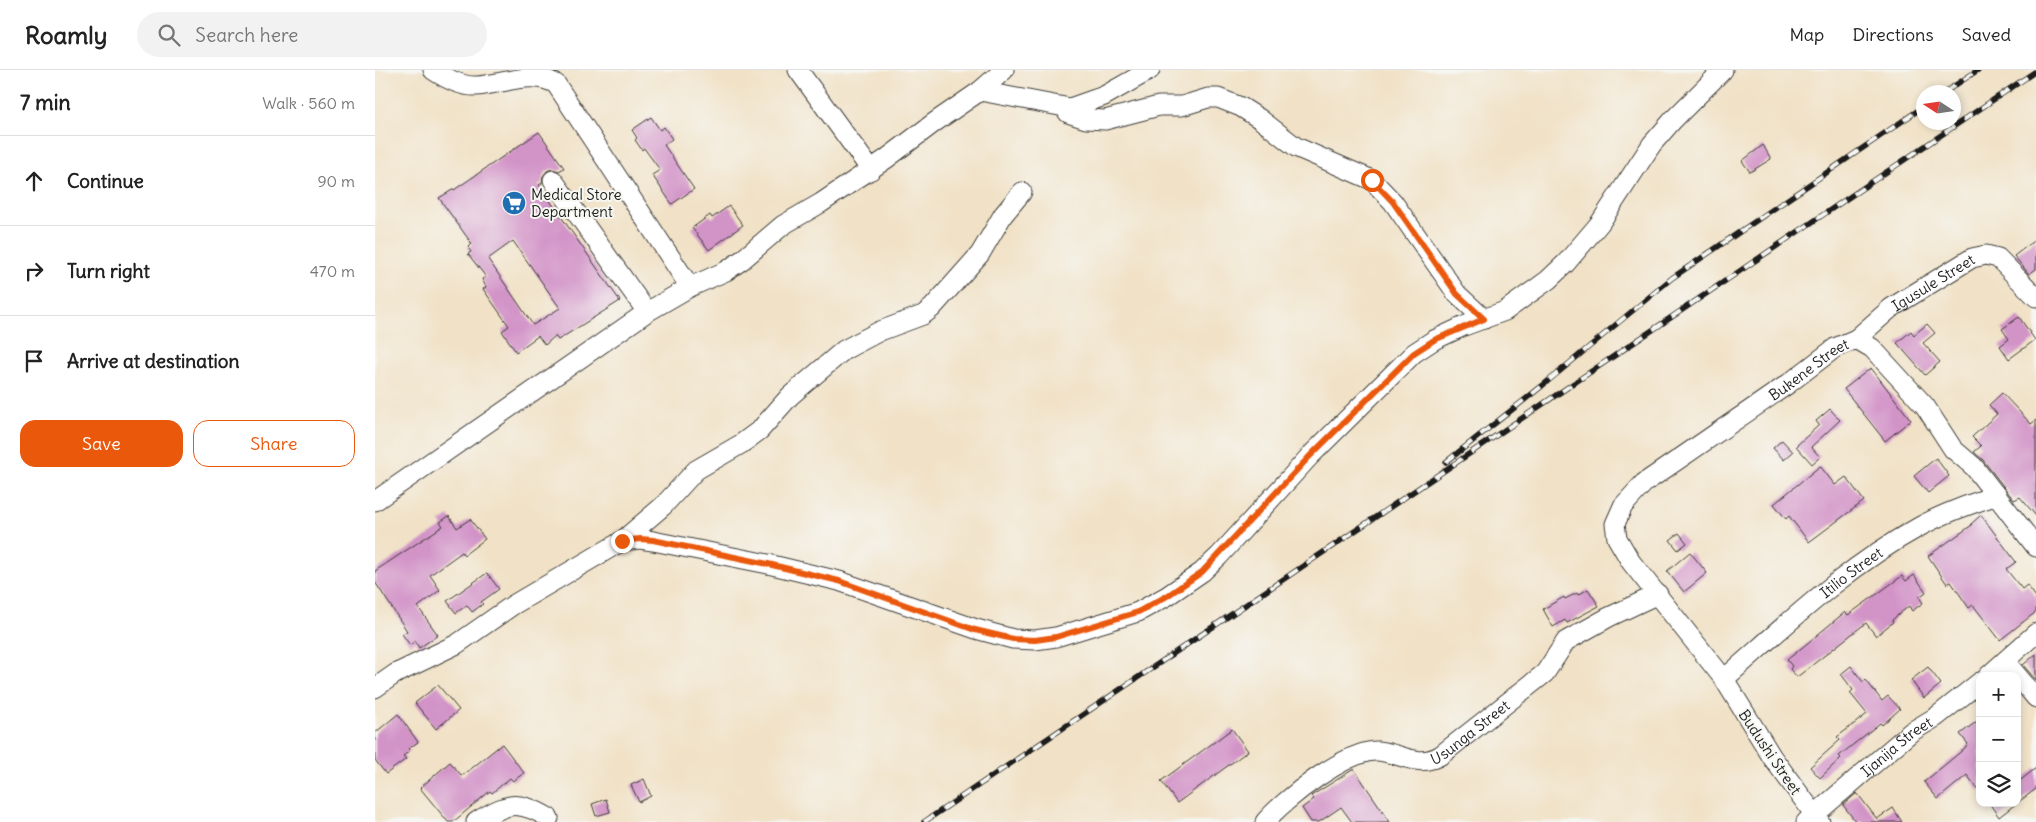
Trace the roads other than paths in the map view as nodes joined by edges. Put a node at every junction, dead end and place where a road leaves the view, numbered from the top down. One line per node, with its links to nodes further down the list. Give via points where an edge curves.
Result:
1 (433, 70): 6 (street, via 450,80 476,86 524,76)
2 (798, 70): 9 (street)
3 (1004, 70): 7 (street)
4 (1150, 70): 7 (street, via 1104,96 1070,108)
5 (1723, 70): 15 (street, via 1652,144 1600,223 1566,263 1521,302)
6 (556, 77): 12 (street)
7 (980, 91): 9 (street)
8 (1067, 113): 15 (street, via 1105,120 1208,98 1218,98 1241,107 1296,148 1372,180 1393,202 1457,294)
9 (871, 170): 12 (street, via 783,225 726,271)
10 (553, 180): 14 (street)
11 (1022, 192): 19 (street, via 1003,215 980,254 933,308 844,350 790,396 760,430 696,470)
12 (690, 287): 14 (street)
13 (2036, 297): 16 (street, Igusule Street, via 1998,258 1986,255 1971,258 1891,308)
14 (647, 312): 18 (street)
15 (1484, 319): 19 (street, via 1434,340 1414,353 1309,457 1202,572 1138,612 1056,637 1013,639 975,630 839,581 653,540)
16 (1856, 339): 17 (street, Bukene Street, via 1872,348 1889,366 1925,406 1953,449 1974,467); 21 (street, Bukene Street, via 1835,348 1644,483 1623,506 1615,524 1617,538 1631,562)
17 (1997, 495): 20 (street, Bukene Street); 25 (street, Itilio Street, via 1919,527 1836,581)
18 (375, 501)
19 (627, 540): 27 (street, via 513,605 457,644 395,674)
20 (2036, 547)
21 (1657, 594): 25 (street, Bukene Street); 32 (street, Usunga Street, via 1565,642 1545,673 1441,756 1418,761 1375,751 1354,757 1299,790)
22 (2036, 633): 23 (street)
23 (2005, 661): 24 (street); 28 (street)
24 (1993, 672)
25 (1724, 679): 30 (street, Budushi Street)
26 (1976, 685): 30 (street, Ijanija Street, via 1911,732)
27 (375, 688)
28 (2036, 698)
29 (549, 818): 31 (street, via 530,806 519,805 507,806)
30 (1813, 819)
31 (477, 822)
32 (1265, 822)

